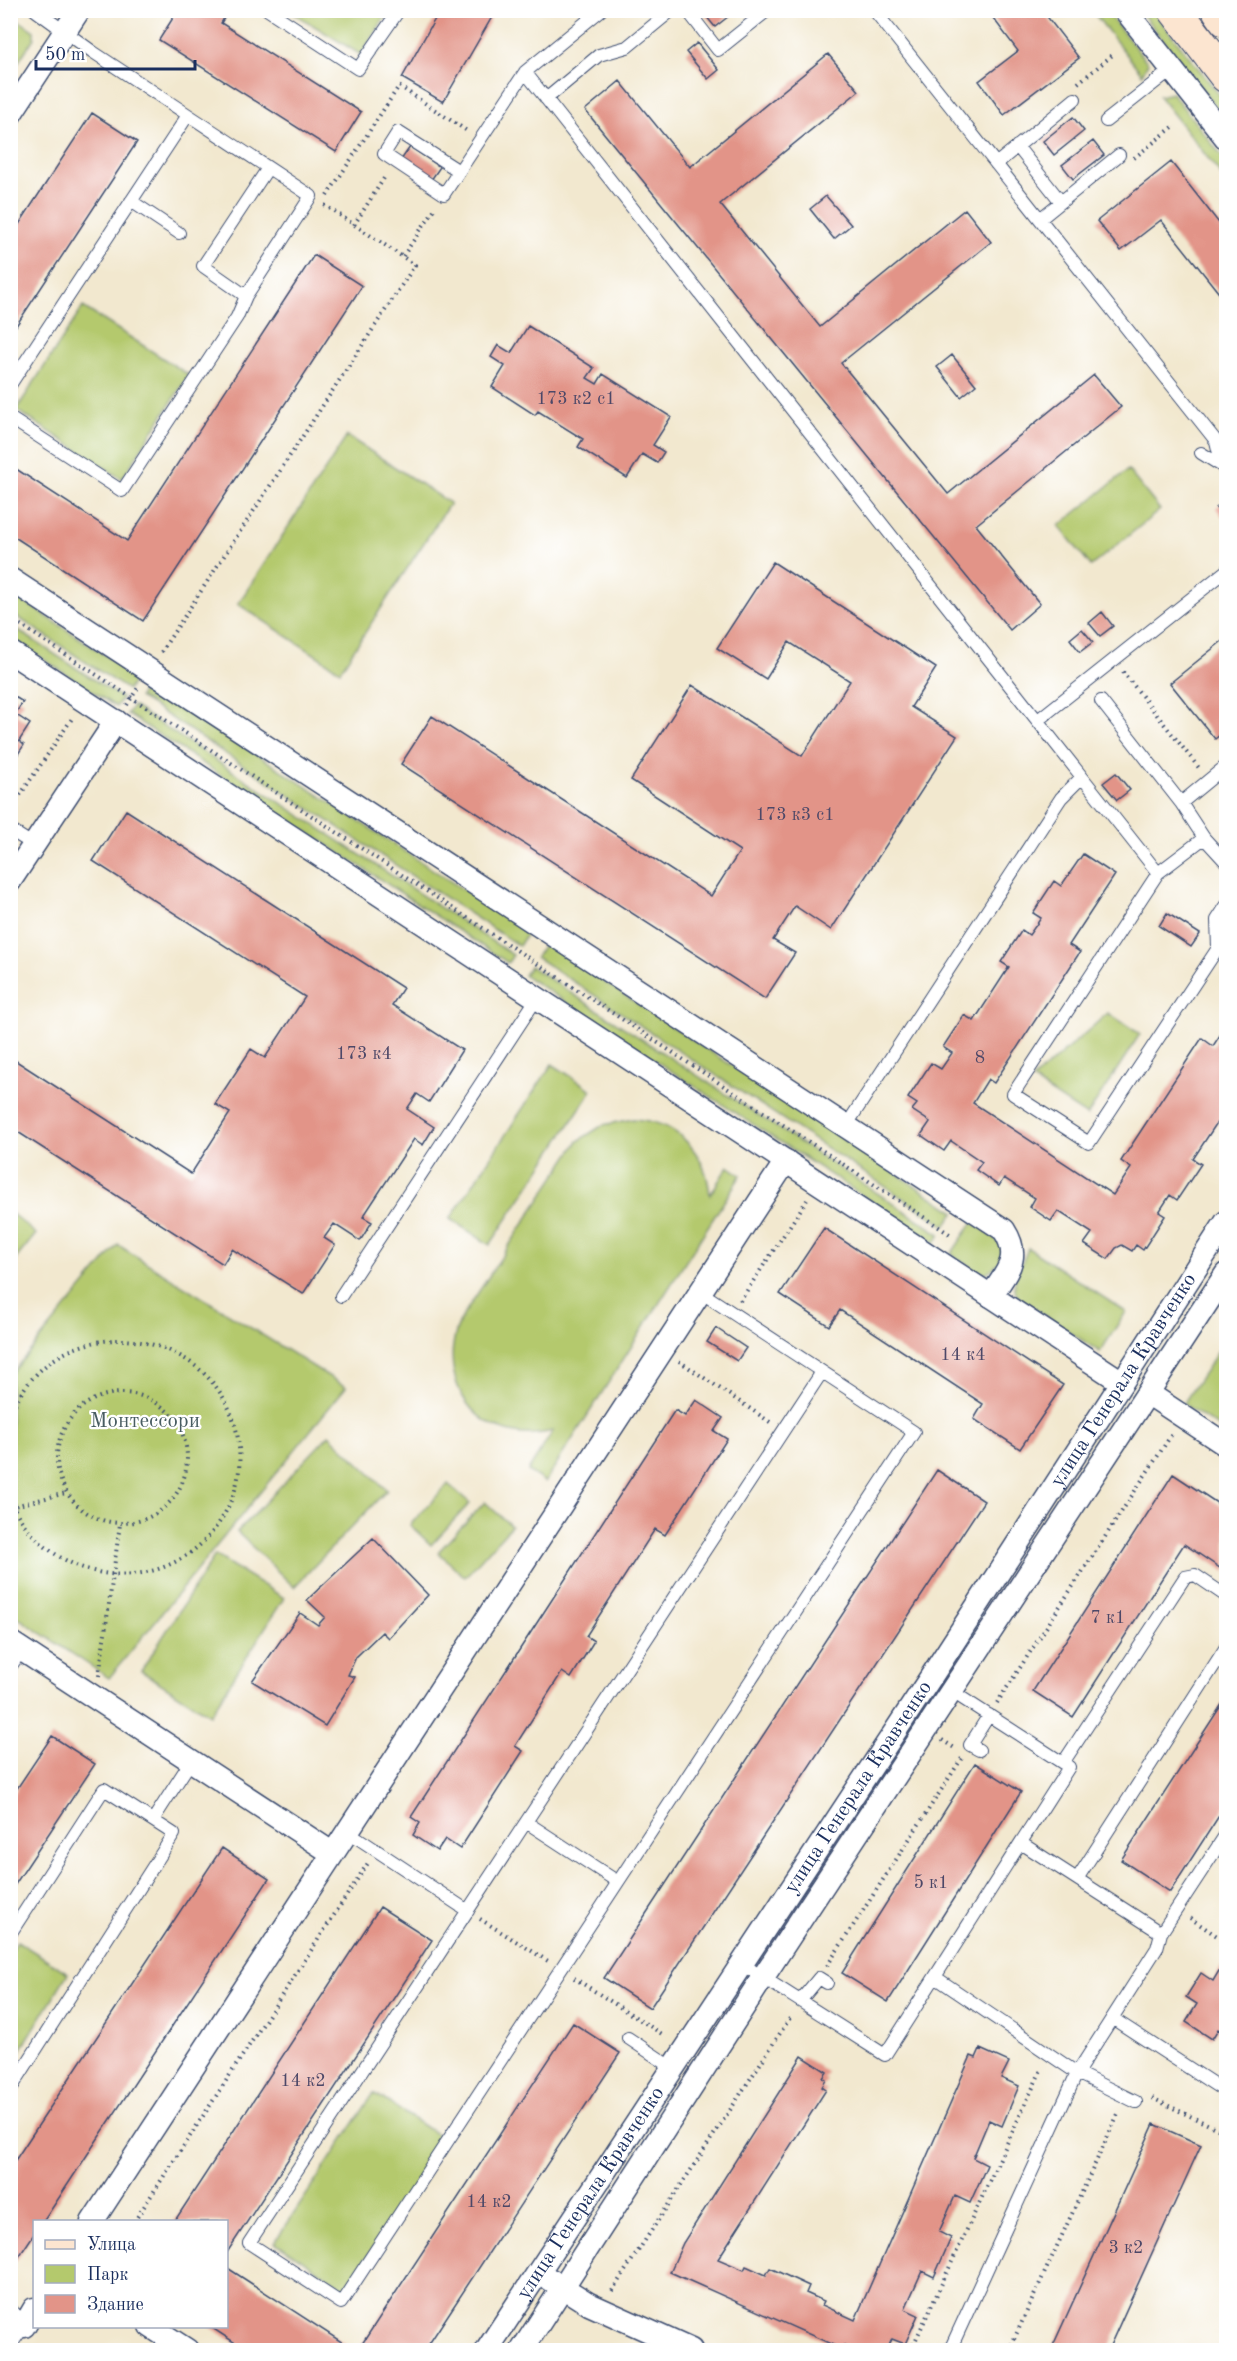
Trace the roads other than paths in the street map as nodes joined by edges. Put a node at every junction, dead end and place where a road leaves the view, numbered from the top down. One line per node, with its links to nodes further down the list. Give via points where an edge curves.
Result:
1 (35, 10): 14 (lane)
2 (79, 10): 14 (street)
3 (268, 10): 4 (lane, via 358,69)
4 (399, 10)
5 (601, 10): 16 (lane)
6 (672, 10): 18 (lane, via 627,47 599,55)
7 (687, 10): 8 (lane, via 718,50)
8 (768, 10)
9 (874, 10): 26 (lane)
10 (1125, 10): 15 (street)
11 (1174, 10): 17 (main road)
12 (1219, 10): 13 (main road)
13 (1227, 20)
14 (65, 31): 20 (street); 21 (lane)
15 (1172, 69): 22 (lane); 23 (street)
16 (525, 72): 18 (lane); 28 (lane)
17 (1227, 76)
18 (546, 99): 42 (lane)
19 (1075, 99): 24 (lane)
20 (10, 115)
21 (188, 115): 27 (lane); 29 (lane)
22 (1106, 121)
23 (1227, 138)
24 (1017, 146): 26 (lane); 30 (lane)
25 (1119, 155): 30 (lane)
26 (996, 164): 31 (lane)
27 (268, 168): 33 (lane, via 203,266); 33 (lane, via 311,196)
28 (459, 171): 28 (lane, via 398,132 384,154 444,194)
29 (131, 201): 32 (lane); 34 (lane)
30 (1061, 202): 31 (lane)
31 (1040, 219): 37 (lane, via 1216,441)
32 (179, 233)
33 (246, 296): 35 (lane, via 237,317 122,491)
34 (10, 386)
35 (10, 418)
36 (1201, 453): 37 (lane)
37 (1224, 469)
38 (1227, 571): 42 (lane)
39 (10, 579): 56 (street, via 155,661)
40 (10, 652): 43 (street)
41 (1101, 701): 46 (lane)
42 (1038, 720): 45 (lane)
43 (116, 721): 49 (street); 55 (street)
44 (1227, 766): 46 (lane)
45 (1082, 777): 52 (lane); 56 (lane, via 1061,798)
46 (1181, 803): 48 (lane)
47 (10, 830): 49 (lane)
48 (1204, 838): 50 (lane); 52 (lane)
49 (34, 845): 53 (street)
50 (1222, 847): 51 (lane)
51 (1227, 862)
52 (1158, 873): 54 (lane, via 1013,1094 1089,1143 1218,948 1217,920)
53 (10, 881)
54 (1227, 906)
55 (537, 998): 57 (street); 61 (lane)
56 (846, 1126): 62 (street, via 1004,1230 1012,1244 1012,1260)
57 (786, 1161): 60 (street); 62 (street)
58 (1227, 1222): 64 (street, улица Генерала Кравченко)
59 (1227, 1274): 65 (street, улица Генерала Кравченко)
60 (699, 1291): 63 (lane); 78 (street)
61 (341, 1296)
62 (991, 1296): 64 (street)
63 (822, 1372): 77 (lane); 83 (lane, via 914,1432)
64 (1122, 1382): 70 (street, улица Генерала Кравченко)
65 (1149, 1394): 66 (street); 71 (street, улица Генерала Кравченко)
66 (1227, 1445)
67 (1227, 1596): 75 (lane, via 1195,1575 1185,1577)
68 (1227, 1647): 82 (lane)
69 (14, 1653): 74 (street)
70 (931, 1677): 71 (lane); 87 (street, улица Генерала Кравченко)
71 (951, 1690): 72 (lane); 88 (street, улица Генерала Кравченко)
72 (989, 1715): 73 (lane); 75 (lane)
73 (974, 1748)
74 (191, 1761): 76 (lane); 81 (street)
75 (1063, 1763): 80 (lane, via 1069,1767)
76 (153, 1821): 86 (lane, via 104,1789); 96 (lane, via 174,1834)
77 (526, 1822): 83 (lane); 84 (lane)
78 (347, 1831): 81 (street); 84 (lane)
79 (1227, 1834): 85 (lane)
80 (1021, 1843): 82 (lane); 89 (lane)
81 (332, 1853): 99 (street)
82 (1077, 1879): 85 (lane)
83 (618, 1882): 84 (lane, via 341,2303 249,2243)
84 (468, 1911)
85 (1161, 1933): 92 (lane, via 1157,1948)
86 (10, 1934)
87 (742, 1964): 88 (lane); 94 (street, улица Генерала Кравченко)
88 (763, 1977): 91 (lane); 101 (street, улица Генерала Кравченко)
89 (935, 1977): 91 (lane, via 885,2055); 95 (lane)
90 (827, 1983): 91 (lane, via 819,1978)
91 (800, 2001)
92 (1112, 2018): 95 (lane); 97 (lane)
93 (628, 2038): 94 (lane)
94 (673, 2068): 100 (street, улица Генерала Кравченко)
95 (1077, 2073): 98 (lane); 109 (lane)
96 (10, 2090)
97 (1227, 2092)
98 (1131, 2100)
99 (93, 2220)
100 (538, 2271): 101 (street); 106 (street, улица Генерала Кравченко)
101 (563, 2287): 107 (street, улица Генерала Кравченко); 108 (street, via 589,2304)
102 (23, 2317): 104 (lane)
103 (153, 2328): 105 (street)
104 (10, 2346)
105 (187, 2350)
106 (487, 2350)
107 (522, 2350)
108 (691, 2350)
109 (950, 2350)

